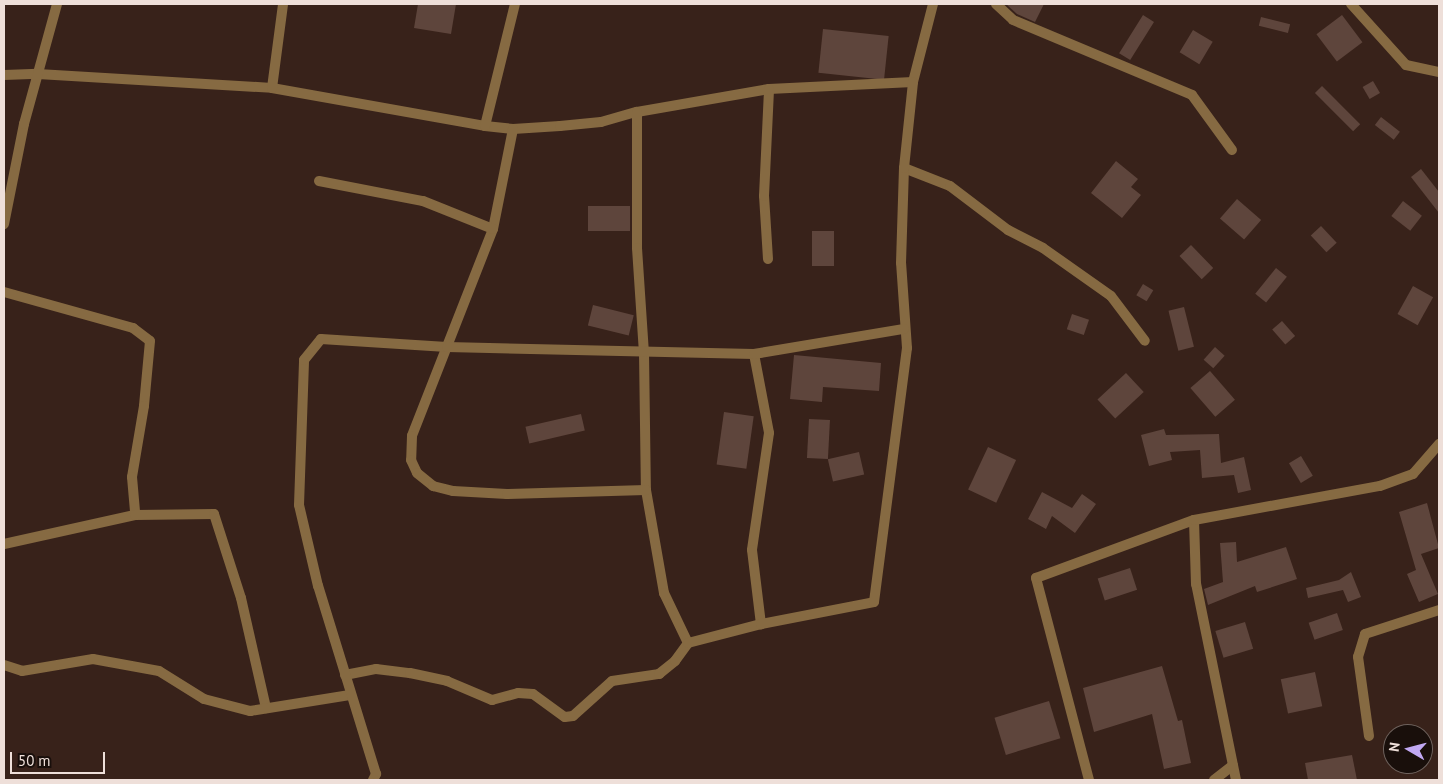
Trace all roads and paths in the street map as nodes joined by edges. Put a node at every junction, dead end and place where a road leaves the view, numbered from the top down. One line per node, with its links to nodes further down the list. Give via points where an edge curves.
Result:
1 (57, 4): 8 (street)
2 (283, 4): 11 (street)
3 (515, 4): 14 (street)
4 (933, 4): 10 (street)
5 (996, 4): 16 (street, via 1014,20 1192,94)
6 (1351, 4): 7 (street, via 1406,65)
7 (1439, 72)
8 (38, 74): 9 (street); 11 (street); 19 (street)
9 (4, 75)
10 (914, 82): 12 (street); 17 (street)
11 (272, 88): 14 (street)
12 (769, 89): 13 (street); 21 (street, via 764,196)
13 (637, 112): 15 (street, via 602,122); 26 (street, via 637,248)
14 (486, 126): 15 (street)
15 (513, 129): 20 (street)
16 (1232, 150)
17 (904, 168): 23 (street, via 901,263); 24 (street, via 950,186 1008,230 1043,248 1111,296)
18 (319, 181): 20 (street, via 423,201)
19 (4, 224)
20 (493, 229): 25 (street, via 472,290)
21 (768, 258)
22 (4, 292): 30 (street, via 132,328 150,341 144,406 132,477)
23 (904, 329): 27 (street); 34 (street, via 907,348 902,398 874,602)
24 (1146, 340)
25 (447, 347): 26 (street); 29 (street, via 411,448 417,473 433,486 507,494); 37 (street, via 321,339 304,360 299,506 318,586)
26 (644, 354): 27 (street); 29 (street)
27 (754, 354): 34 (street, via 769,433 752,550)
28 (1439, 444): 31 (street, via 1413,474 1380,486)
29 (646, 490): 35 (street, via 664,593)
30 (135, 515): 32 (street); 39 (street, via 214,514 241,598)
31 (1194, 520): 41 (street, via 1196,584); 43 (street, via 1036,578)
32 (4, 544)
33 (1439, 610): 40 (street, via 1365,634 1358,658)
34 (761, 624): 35 (street)
35 (688, 643): 37 (street, via 658,674 612,681 573,716 565,717 533,694 518,693 492,700 446,681 410,673 376,669)
36 (4, 665): 39 (street, via 22,671 93,659 159,671 204,699 250,711)
37 (345, 675): 38 (street)
38 (350, 695): 39 (street); 42 (street, via 376,774)
39 (266, 708)
40 (1369, 736)
41 (1233, 765): 44 (street); 45 (street)
42 (372, 780)
43 (1088, 780)
44 (1214, 780)
45 (1236, 780)

